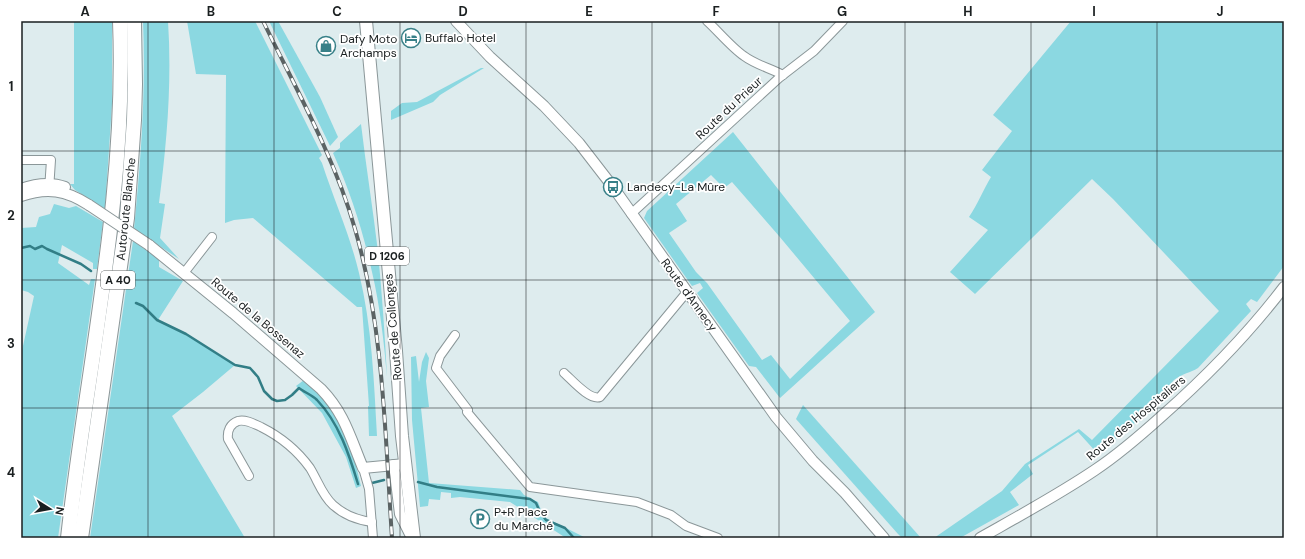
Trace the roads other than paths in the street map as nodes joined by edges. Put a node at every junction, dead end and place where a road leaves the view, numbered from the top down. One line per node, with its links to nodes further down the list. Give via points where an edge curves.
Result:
1 (120, 21): 23 (highway, Autoroute Blanche / A 40, via 121,116 116,187)
2 (134, 21): 24 (highway, Autoroute Blanche / A 40, via 134,120 127,218)
3 (366, 21): 19 (main road, Route de Collonges / D 1206)
4 (456, 21): 12 (street, Route d'Annecy, via 571,134)
5 (707, 21): 7 (street, via 742,56)
6 (843, 21): 7 (street, Route du Prieur, via 814,51)
7 (783, 75): 12 (street, Route du Prieur)
8 (21, 160): 10 (street, via 51,160)
9 (21, 188): 10 (street, Route de la Bossenaz)
10 (49, 188): 11 (street, Route de la Bossenaz); 14 (street, Route de la Bossenaz, bridge, via 60,185 68,188 77,198 149,245)
11 (21, 196)
12 (631, 214): 16 (street, Route d'Annecy)
13 (212, 237): 14 (street)
14 (184, 273): 20 (street, Route de la Bossenaz, via 321,389 344,421)
15 (1284, 287): 29 (street, Route des Hospitaliers, via 1241,339 1154,423 1097,469)
16 (688, 292): 18 (street, via 600,397 591,396); 28 (street, Route d'Annecy, via 776,417)
17 (455, 335): 27 (street, via 440,356 436,368 467,412 530,487 637,502 671,515 686,526)
18 (564, 373)
19 (400, 464): 20 (street); 26 (main road, Route de Collonges / D 1206, via 408,490); 26 (street, via 400,514)
20 (363, 468): 22 (street, via 369,489)
21 (249, 476): 22 (street, via 228,438 231,426 241,421 252,423 285,441 310,469 333,505 354,518)
22 (372, 522): 25 (street)
23 (68, 538)
24 (82, 538)
25 (374, 538)
26 (413, 538)
27 (718, 538)
28 (884, 538)
29 (980, 538)

